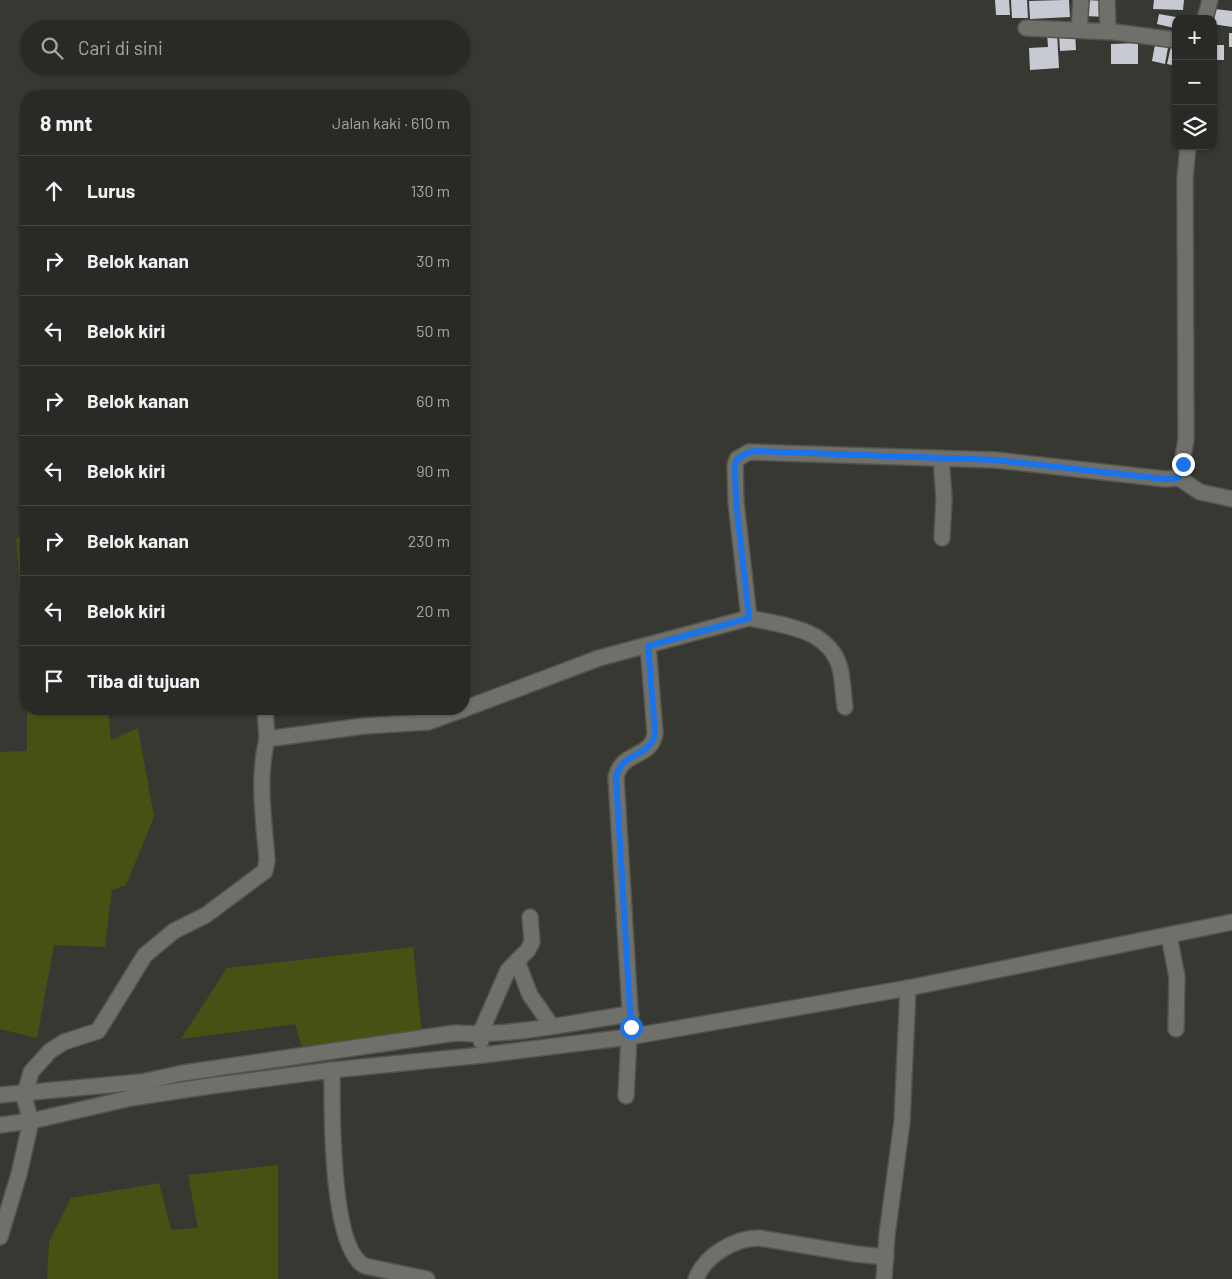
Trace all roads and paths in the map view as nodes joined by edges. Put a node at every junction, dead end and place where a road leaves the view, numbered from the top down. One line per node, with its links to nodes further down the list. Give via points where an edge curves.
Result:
1 (1081, 0): 6 (street)
2 (1107, 0): 7 (street)
3 (1210, 0): 4 (street)
4 (1206, 15)
5 (1026, 28): 6 (street)
6 (1078, 30): 7 (street)
7 (1108, 31): 8 (street)
8 (1172, 39)
9 (1188, 150): 11 (street, via 1186,440)
10 (941, 458): 11 (street, via 996,460); 13 (street); 14 (street, via 758,451 737,459 736,502)
11 (1178, 478): 12 (street, via 1200,492)
12 (1232, 499)
13 (942, 538)
14 (749, 618): 15 (street); 17 (street, via 811,633 821,640 839,667)
15 (648, 646): 16 (street, via 600,658); 26 (street, via 654,743 627,758 618,768 616,777)
16 (470, 707)
17 (845, 707)
18 (265, 715): 20 (street)
19 (447, 715): 20 (street, via 428,722 364,726)
20 (267, 739): 33 (street, via 262,764 265,871 206,915 174,931 145,955 98,1032 64,1042 50,1051 31,1072)
21 (530, 918): 24 (street, via 532,942)
22 (1232, 922): 23 (street)
23 (1169, 936): 25 (street); 28 (street, via 1178,977)
24 (517, 961): 27 (street, via 530,996); 29 (street, via 508,970)
25 (908, 988): 26 (street); 38 (street, via 902,1122)
26 (630, 1024): 27 (street); 30 (street); 34 (street)
27 (551, 1025): 29 (street)
28 (1176, 1029)
29 (480, 1034): 30 (street); 33 (street, via 455,1033 141,1082)
30 (483, 1055): 31 (street)
31 (332, 1070): 35 (street, via 131,1098); 39 (street, via 334,1170 340,1210 353,1253 366,1266)
32 (0, 1095): 33 (street)
33 (25, 1095): 35 (street)
34 (626, 1096)
35 (29, 1119): 36 (street); 37 (street, via 19,1174)
36 (0, 1126)
37 (0, 1237)
38 (886, 1257): 40 (street, via 745,1238 729,1245 699,1272); 41 (street)
39 (427, 1279)
40 (696, 1279)
41 (884, 1279)

